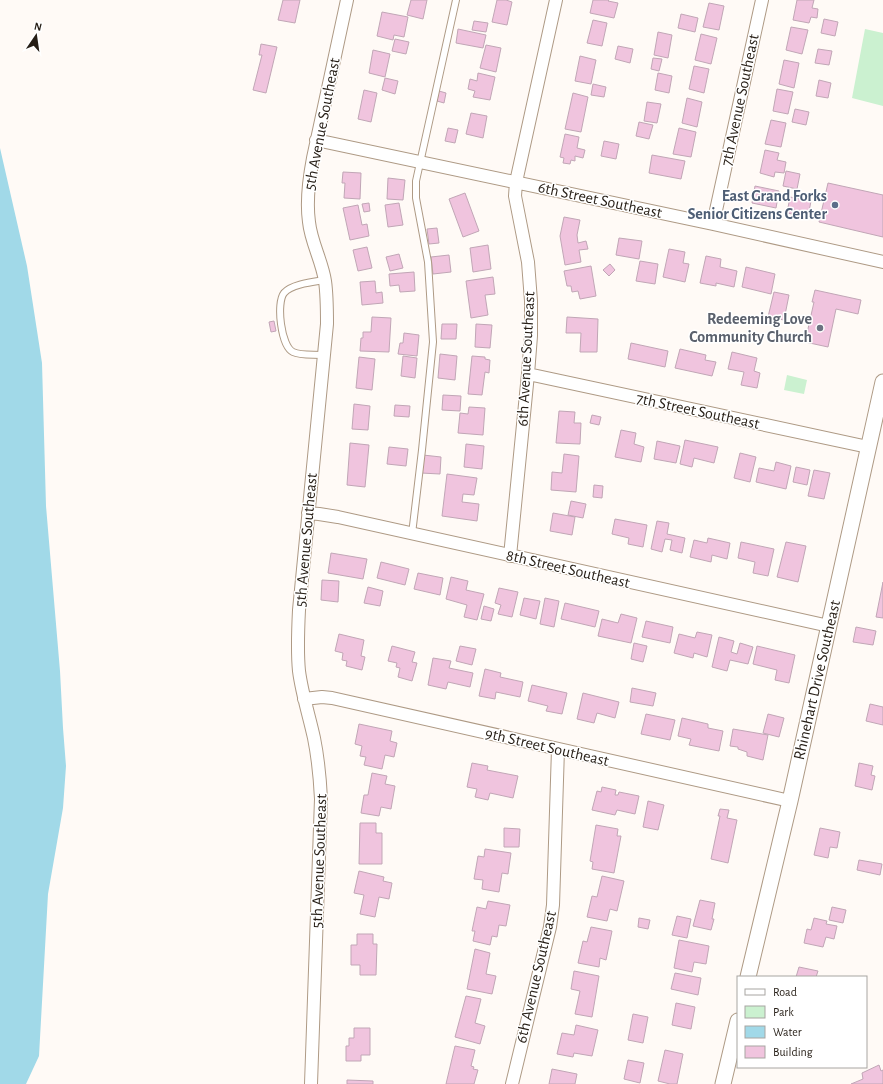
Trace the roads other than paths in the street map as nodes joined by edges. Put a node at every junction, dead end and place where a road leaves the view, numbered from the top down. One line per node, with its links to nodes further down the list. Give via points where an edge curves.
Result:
1 (347, 0): 5 (street, 5th Avenue Southeast)
2 (456, 0): 6 (lane)
3 (556, 0): 7 (street, 6th Avenue Southeast)
4 (762, 0): 8 (street, 7th Avenue Southeast)
5 (316, 140): 6 (street, 6th Street Southeast); 10 (street, 5th Avenue Southeast, via 310,177 309,221)
6 (420, 162): 7 (street, 6th Street Southeast); 16 (lane, via 416,198 428,262 432,342)
7 (516, 182): 8 (street, 6th Street Southeast); 12 (street, 6th Avenue Southeast, via 515,196 530,280 531,329)
8 (713, 224): 9 (street, 6th Street Southeast)
9 (883, 262)
10 (325, 280): 11 (street, 5th Avenue Southeast, via 327,303); 11 (lane, via 290,289 284,293 280,305 283,333 289,349 300,354)
11 (324, 355): 15 (street, 5th Avenue Southeast)
12 (528, 374): 14 (street, 7th Street Southeast); 17 (street, 6th Avenue Southeast)
13 (883, 382): 14 (street, Rhinehart Drive Southeast)
14 (868, 448): 18 (street, Rhinehart Drive Southeast)
15 (308, 513): 16 (street, 8th Street Southeast); 19 (street, 5th Avenue Southeast, via 299,610 298,652)
16 (412, 534): 17 (street, 8th Street Southeast)
17 (510, 556): 18 (street, 8th Street Southeast)
18 (829, 626): 21 (street, Rhinehart Drive Southeast)
19 (304, 699): 20 (street, 9th Street Southeast, via 332,698); 24 (street, 5th Avenue Southeast, via 314,737 321,799)
20 (558, 749): 21 (street, 9th Street Southeast); 25 (street, 6th Avenue Southeast, via 553,905 550,927)
21 (790, 801): 22 (street, Rhinehart Drive Southeast)
22 (748, 976)
23 (737, 1026): 26 (street)
24 (311, 1084)
25 (512, 1084)
26 (724, 1084)

